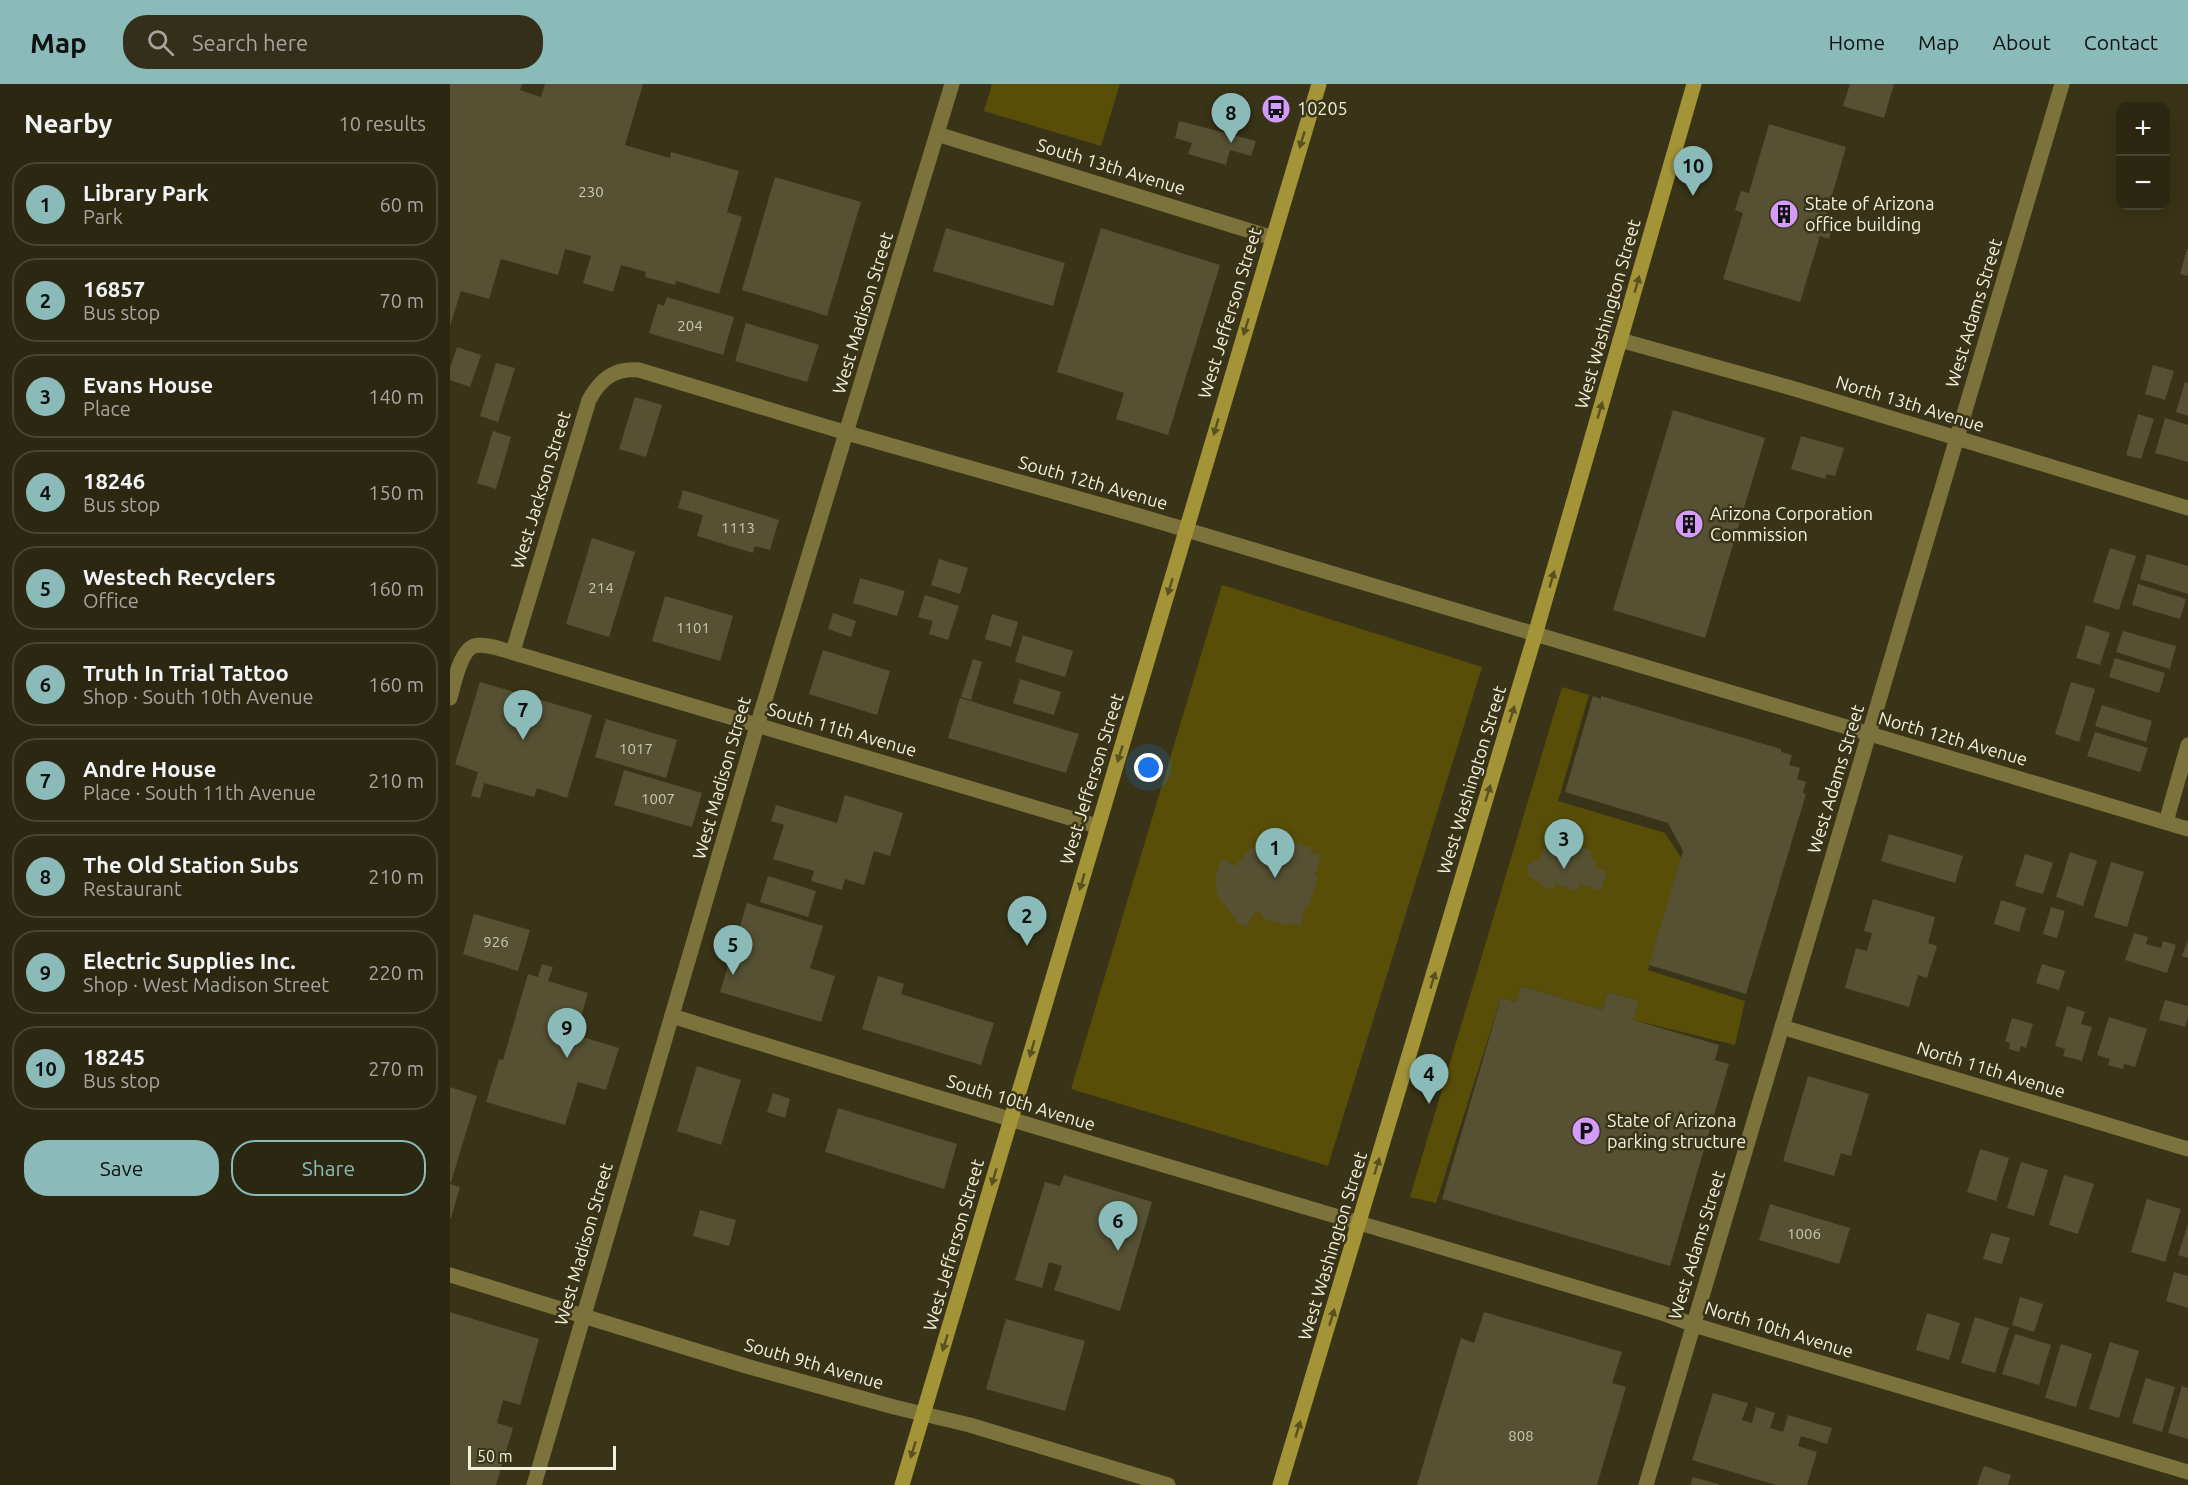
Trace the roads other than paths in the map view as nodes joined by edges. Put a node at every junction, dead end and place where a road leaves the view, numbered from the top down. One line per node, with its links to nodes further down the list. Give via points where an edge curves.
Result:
1 (952, 84): 5 (street, West Madison Street)
2 (1319, 84): 6 (main road, West Jefferson Street, one-way to 6)
3 (1694, 84): 7 (main road, West Washington Street, one-way to 3)
4 (2062, 84): 10 (street, West Adams Street)
5 (937, 134): 6 (street, South 13th Avenue); 9 (street, West Madison Street)
6 (1273, 238): 12 (main road, West Jefferson Street, one-way to 12)
7 (1620, 340): 10 (street, North 13th Avenue); 13 (main road, West Washington Street, one-way to 7)
8 (639, 370): 9 (street, South 12th Avenue); 14 (street, West Jackson Street, via 626,369 609,375 590,400)
9 (847, 433): 12 (street, South 12th Avenue); 16 (street, West Madison Street)
10 (1957, 439): 11 (street, North 13th Avenue); 17 (street, West Adams Street)
11 (2188, 508)
12 (1187, 531): 13 (street, South 12th Avenue); 20 (main road, West Jefferson Street, one-way to 20)
13 (1535, 635): 17 (street, North 12th Avenue); 26 (main road, West Washington Street, one-way to 13)
14 (513, 651): 15 (street, South 11th Avenue, via 483,645 472,647 465,654); 16 (street, South 11th Avenue)
15 (450, 698)
16 (757, 726): 20 (street, South 11th Avenue); 22 (street, West Madison Street)
17 (1869, 735): 19 (street, North 12th Avenue); 23 (street, West Adams Street)
18 (2188, 745): 19 (street)
19 (2166, 822): 21 (street, North 12th Avenue)
20 (1097, 826): 24 (main road, West Jefferson Street, one-way to 24)
21 (2188, 829)
22 (672, 1016): 24 (street, South 10th Avenue); 28 (street, West Madison Street)
23 (1782, 1027): 25 (street, North 11th Avenue); 29 (street, West Adams Street)
24 (1011, 1120): 26 (street, South 10th Avenue); 30 (main road, West Jefferson Street, one-way to 30)
25 (2188, 1149)
26 (1360, 1222): 29 (street, North 10th Avenue); 35 (main road, West Washington Street, one-way to 26)
27 (450, 1275): 28 (street, South 9th Avenue)
28 (584, 1316): 30 (street, South 9th Avenue, via 746,1366); 32 (street, West Madison Street)
29 (1694, 1325): 31 (street, North 10th Avenue); 36 (street, West Adams Street)
30 (923, 1414): 33 (main road, West Jefferson Street, one-way to 33); 34 (street, South 9th Avenue)
31 (2188, 1472)
32 (534, 1485)
33 (902, 1485)
34 (1168, 1485)
35 (1280, 1485)
36 (1646, 1485)

